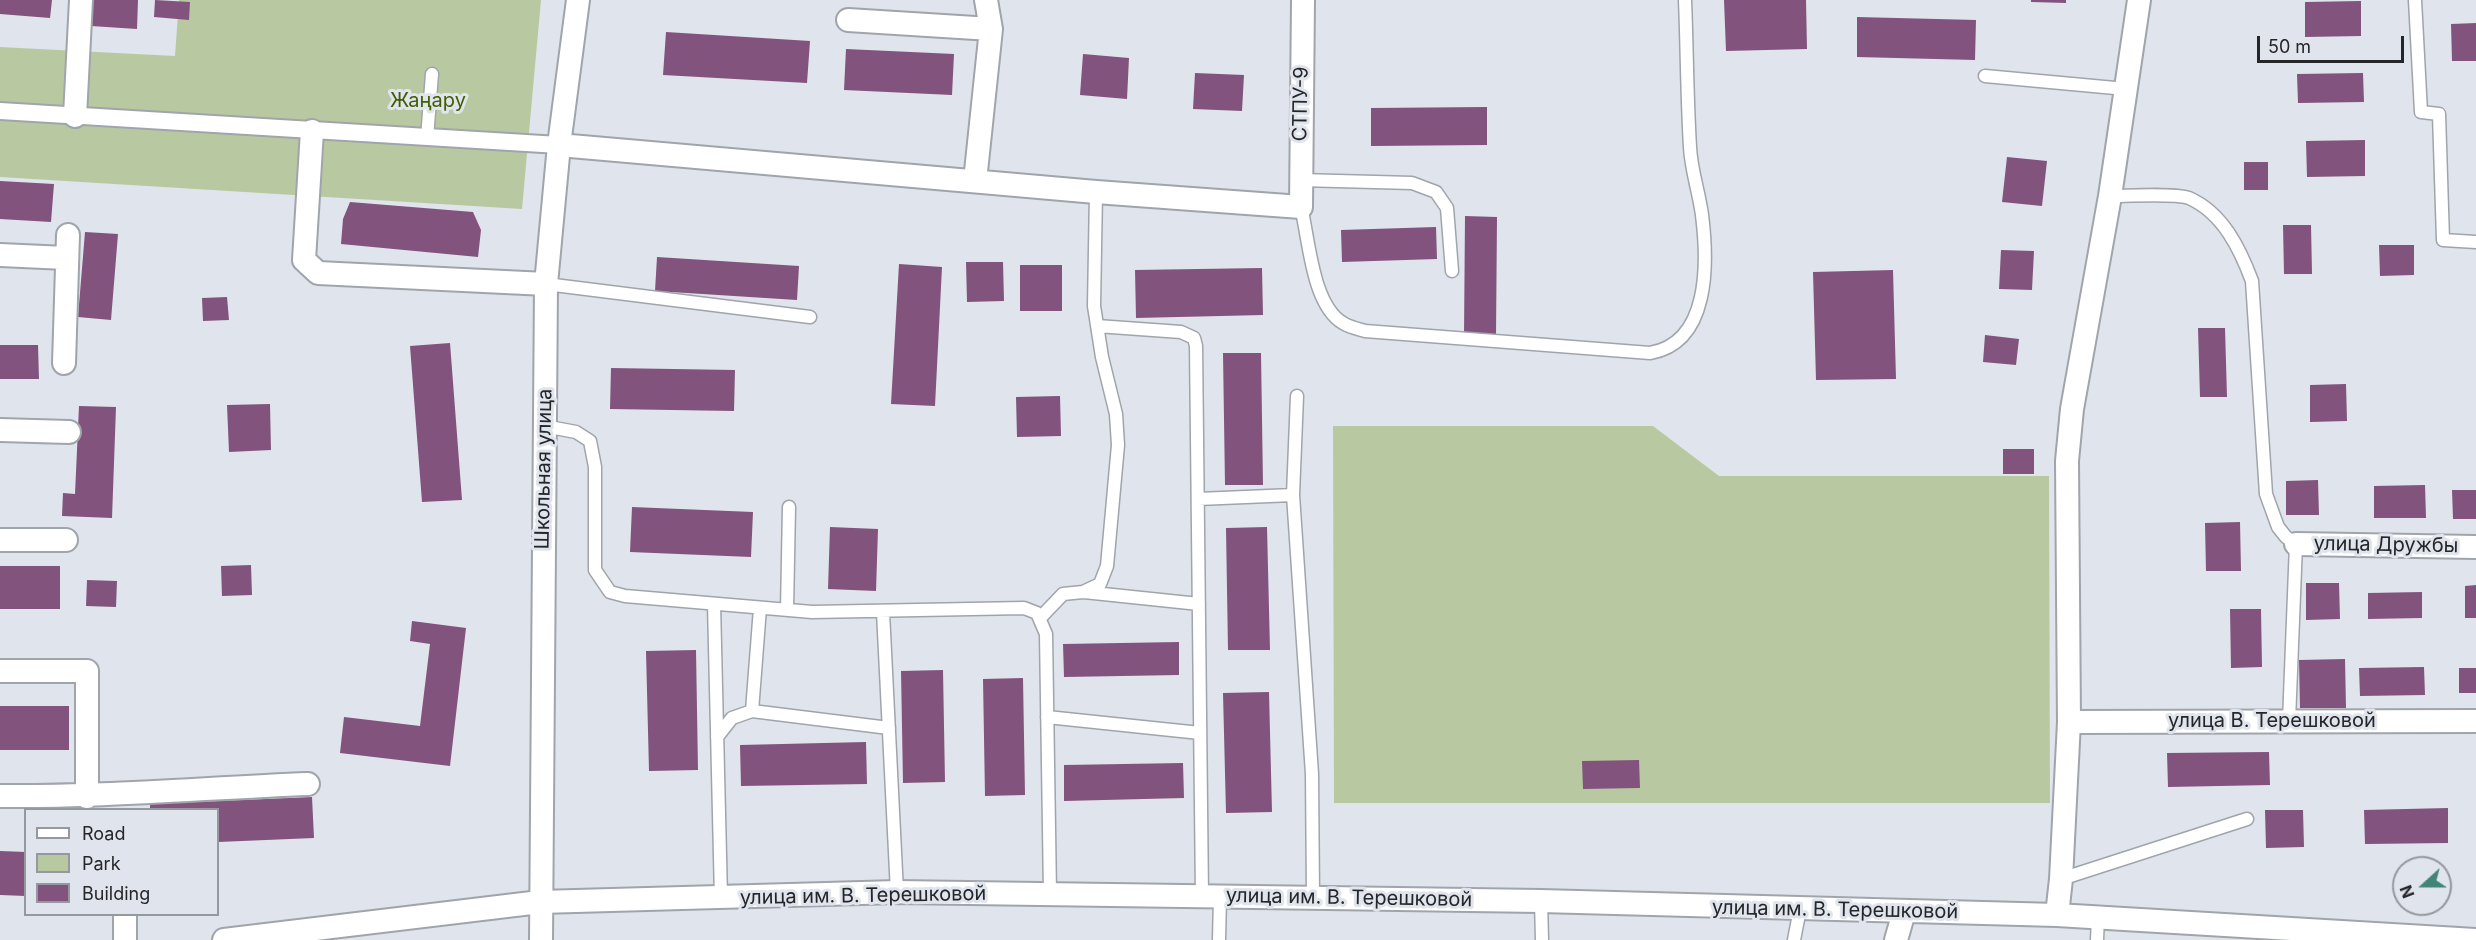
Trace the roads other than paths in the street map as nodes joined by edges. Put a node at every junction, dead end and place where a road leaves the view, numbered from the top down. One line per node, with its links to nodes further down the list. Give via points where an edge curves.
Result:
1 (81, 0): 14 (street)
2 (578, 0): 17 (street, Школьная улица)
3 (986, 0): 9 (street)
4 (1303, 0): 18 (street, СТПУ-9)
5 (1685, 0): 22 (lane, via 1690,149 1706,250 1697,314 1687,334 1674,346 1650,353 1365,331 1343,323 1331,313 1320,293)
6 (2139, 0): 12 (street)
7 (2415, 0): 24 (lane, via 2421,112 2439,114 2443,240)
8 (848, 20): 9 (street)
9 (991, 29): 19 (street)
10 (432, 74): 16 (lane)
11 (1985, 76): 12 (lane)
12 (2126, 89): 21 (street)
13 (0, 111): 14 (street)
14 (75, 116): 15 (street)
15 (312, 131): 16 (street); 28 (street, via 304,260 318,273)
16 (427, 138): 17 (street)
17 (559, 145): 19 (street); 28 (street, Школьная улица)
18 (1300, 180): 22 (street, СТПУ-9); 27 (lane, via 1412,183 1436,192 1447,208)
19 (975, 181): 20 (street)
20 (1096, 192): 22 (street); 30 (lane)
21 (2110, 196): 41 (lane, via 2188,198 2220,221 2240,250 2252,281 2266,494 2278,527); 55 (street, via 2072,409 2067,460)
22 (1302, 207)
23 (68, 235): 26 (street)
24 (2476, 242)
25 (0, 255): 26 (street)
26 (66, 258): 31 (street)
27 (1452, 271)
28 (546, 284): 29 (lane); 33 (street, Школьная улица)
29 (810, 317)
30 (1097, 326): 37 (lane, via 1181,332 1194,338); 43 (lane, via 1116,414 1118,445 1107,566 1100,584)
31 (64, 363)
32 (1297, 396): 36 (lane)
33 (544, 426): 44 (lane, via 576,432 590,441 595,467 595,570 610,592); 71 (street, Школьная улица)
34 (0, 430): 35 (street)
35 (69, 432)
36 (1293, 495): 37 (lane); 68 (lane, via 1312,774)
37 (1198, 499): 45 (lane)
38 (789, 507): 47 (lane)
39 (0, 540): 40 (street)
40 (66, 540)
41 (2296, 544): 42 (street, улица Дружбы); 53 (lane)
42 (2476, 547)
43 (1083, 592): 45 (lane); 49 (lane, via 1058,597)
44 (714, 604): 46 (lane); 58 (lane)
45 (1199, 604): 57 (lane)
46 (760, 608): 47 (lane); 51 (lane)
47 (787, 610): 48 (lane)
48 (883, 612): 49 (lane, via 1024,608); 56 (lane)
49 (1041, 617): 52 (lane, via 1046,634)
50 (0, 672): 61 (street, via 87,671)
51 (752, 711): 56 (lane); 58 (lane, via 732,718)
52 (1047, 717): 57 (lane); 66 (lane)
53 (2289, 721): 54 (street, улица В. Терешковой); 55 (street, улица В. Терешковой)
54 (2476, 721)
55 (2069, 722): 64 (street)
56 (889, 728): 65 (lane)
57 (1200, 733): 67 (lane)
58 (717, 737): 69 (lane)
59 (308, 784): 62 (street)
60 (0, 796): 61 (street)
61 (87, 797): 62 (street)
62 (126, 801)
63 (2247, 819): 64 (lane)
64 (2061, 879): 74 (street)
65 (897, 892): 66 (street, улица им. В. Терешковой); 69 (street, улица им. В. Терешковой)
66 (1050, 894): 67 (street, улица им. В. Терешковой)
67 (1211, 897): 68 (street, улица им. В. Терешковой); 81 (lane)
68 (1313, 897): 70 (street, улица им. В. Терешковой)
69 (721, 898): 71 (street, улица им. В. Терешковой)
70 (1541, 901): 72 (street, улица им. В. Терешковой); 82 (lane)
71 (540, 902): 77 (street, улица им. В. Терешковой); 80 (street, Школьная улица)
72 (1800, 909): 73 (street, улица им. В. Терешковой); 83 (lane)
73 (1904, 912): 74 (street, улица им. В. Терешковой); 84 (street)
74 (2057, 915): 76 (street, улица им. В. Терешковой)
75 (125, 916): 78 (street)
76 (2098, 917): 85 (lane); 86 (street, улица им. В. Терешковой)
77 (327, 934): 79 (street, улица им. В. Терешковой)
78 (124, 940)
79 (224, 940)
80 (541, 940)
81 (1219, 940)
82 (1542, 940)
83 (1794, 940)
84 (1896, 940)
85 (2097, 940)
86 (2476, 940)

